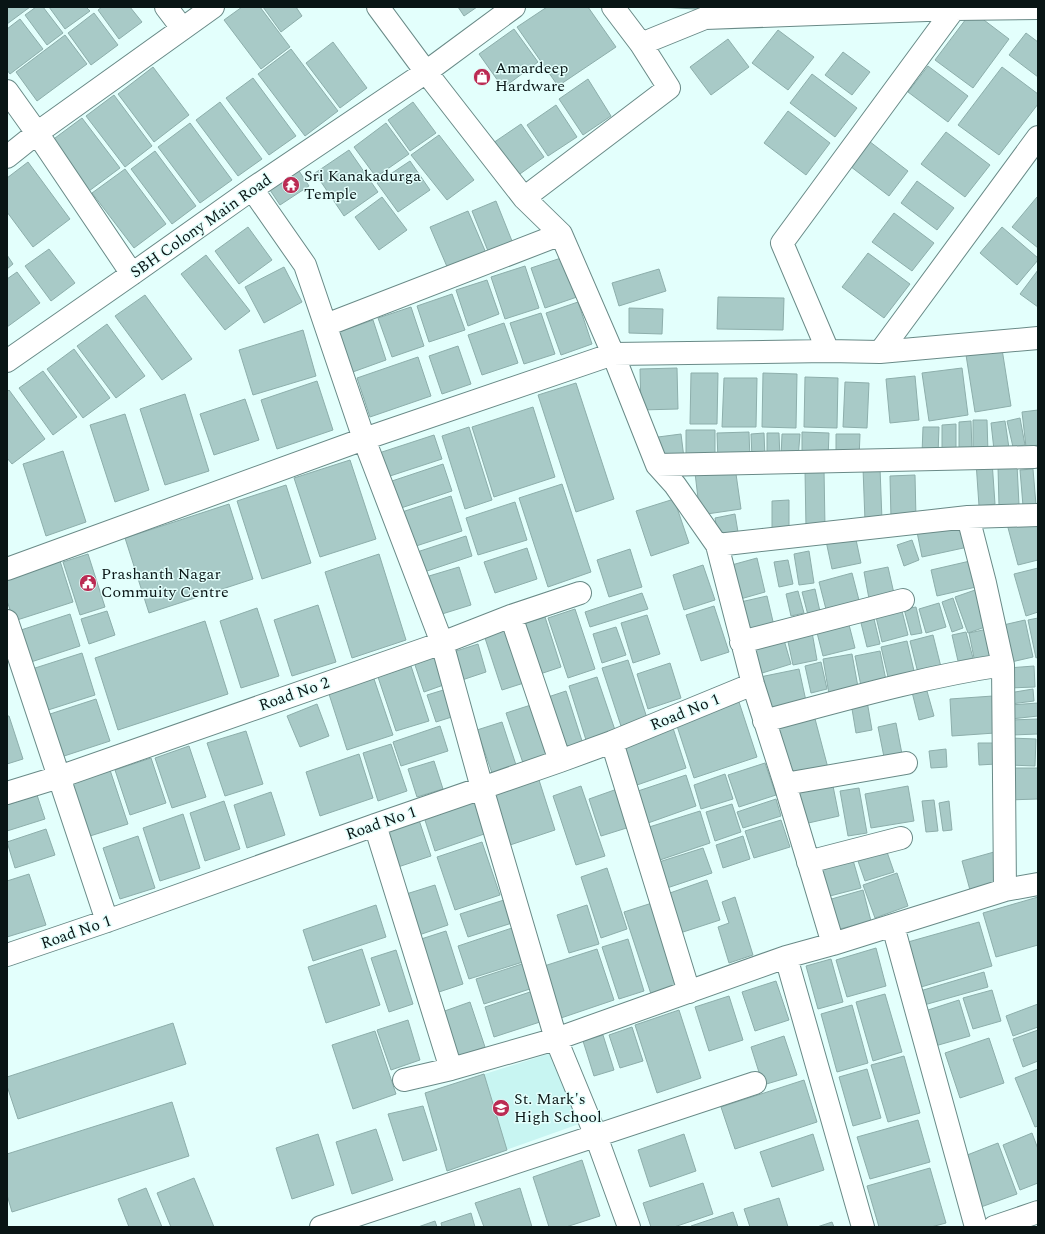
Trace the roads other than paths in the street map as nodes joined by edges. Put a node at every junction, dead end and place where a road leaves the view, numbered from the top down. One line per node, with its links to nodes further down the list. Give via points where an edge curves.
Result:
1 (166, 7): 8 (street)
2 (213, 7): 8 (street)
3 (378, 7): 10 (street)
4 (514, 7): 10 (street, SBH Colony Main Road)
5 (612, 7): 9 (street)
6 (953, 8): 7 (street); 9 (street, via 705,18); 21 (street, via 782,243)
7 (1038, 8)
8 (182, 28): 12 (street)
9 (641, 44): 16 (street, via 669,88)
10 (426, 72): 15 (street, SBH Colony Main Road); 16 (street)
11 (7, 91): 12 (street)
12 (37, 132): 14 (street); 18 (street)
13 (1038, 137): 22 (street)
14 (7, 157)
15 (252, 189): 18 (street, SBH Colony Main Road); 19 (street, via 305,265)
16 (524, 198): 17 (street)
17 (560, 234): 19 (street); 23 (street)
18 (132, 274): 24 (street, SBH Colony Main Road)
19 (326, 325): 25 (street)
20 (1038, 338): 22 (street)
21 (828, 351): 22 (street); 23 (street)
22 (880, 352)
23 (613, 354): 25 (street); 27 (street)
24 (7, 362)
25 (364, 439): 31 (street); 37 (street)
26 (1034, 457): 27 (street)
27 (657, 465): 30 (street, via 676,485)
28 (1038, 515): 29 (street)
29 (968, 517): 30 (street); 38 (street)
30 (717, 545): 36 (street)
31 (7, 569)
32 (580, 594): 34 (street, Road No 2)
33 (903, 600): 36 (street)
34 (511, 616): 37 (street, Road No 2); 42 (street)
35 (7, 621): 44 (street)
36 (741, 642): 39 (street)
37 (442, 643): 44 (street, Road No 2); 46 (street)
38 (1003, 665): 40 (street, via 912,682); 52 (street)
39 (752, 684): 40 (street); 41 (street, Road No 1)
40 (764, 721): 45 (street)
41 (612, 742): 42 (street, Road No 1); 58 (street)
42 (560, 761): 46 (street, Road No 1)
43 (906, 763): 45 (street)
44 (58, 777): 47 (street, Road No 2); 53 (street)
45 (785, 784): 50 (street)
46 (482, 788): 48 (street, Road No 1); 59 (street)
47 (7, 794)
48 (375, 825): 53 (street, Road No 1); 60 (street)
49 (901, 838): 50 (street)
50 (808, 862): 55 (street)
51 (1038, 884): 52 (street)
52 (1005, 890): 54 (street)
53 (107, 921): 56 (street, Road No 1)
54 (893, 926): 55 (street); 68 (street)
55 (833, 944): 57 (street)
56 (7, 955)
57 (786, 957): 58 (street); 67 (street)
58 (689, 992): 59 (street)
59 (556, 1039): 60 (street); 63 (street)
60 (451, 1069): 61 (street)
61 (404, 1080)
62 (754, 1083): 63 (street)
63 (596, 1136): 65 (street); 66 (street)
64 (1038, 1212): 69 (street)
65 (320, 1227)
66 (629, 1227)
67 (864, 1227)
68 (976, 1227)
69 (994, 1227)

